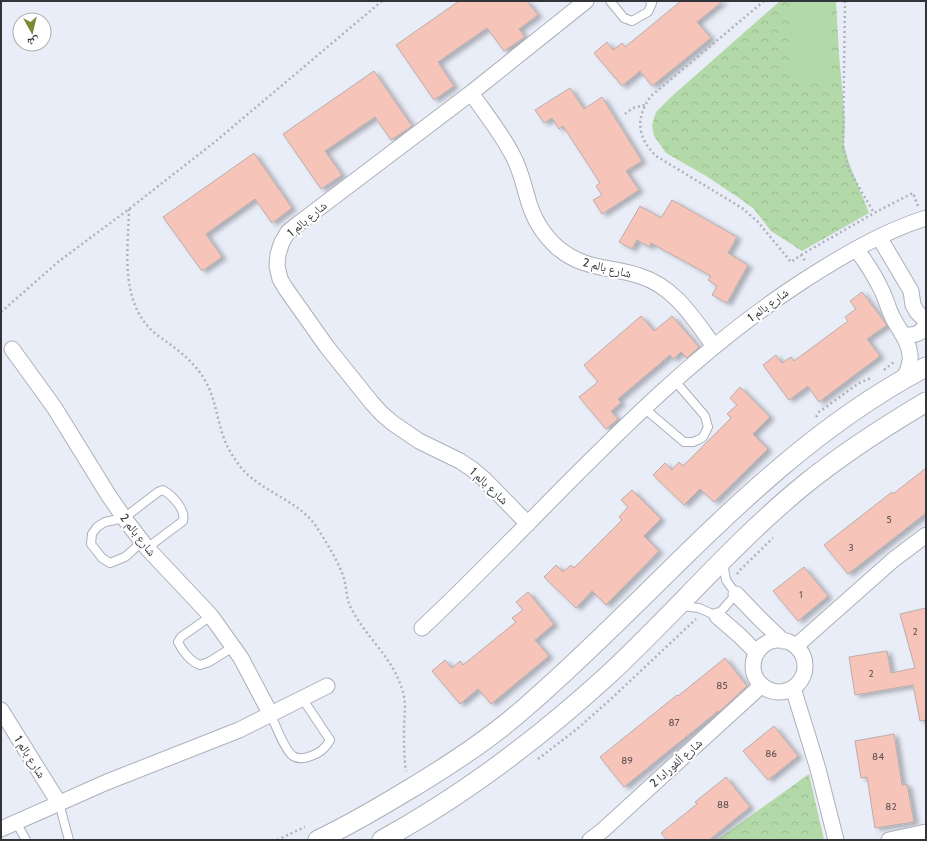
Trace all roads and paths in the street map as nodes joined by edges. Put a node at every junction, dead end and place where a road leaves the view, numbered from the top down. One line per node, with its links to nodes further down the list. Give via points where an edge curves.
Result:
1 (382, 1): 10 (path, via 216,141)
2 (586, 1): 7 (street, شارع بالم 1)
3 (610, 1): 4 (lane, via 624,18 632,21 648,12 652,3)
4 (650, 1)
5 (764, 1): 8 (path, via 660,88)
6 (844, 2): 11 (path, via 843,148 849,170)
7 (471, 93): 23 (street, شارع بالم 2, via 514,156 531,210 547,236 558,247 583,263 641,276 665,289 685,307); 34 (street, شارع بالم 1, via 288,232 278,254 277,266 286,289 327,347 382,414 419,441 460,460 472,469)
8 (645, 105): 9 (path, via 633,108); 15 (path, via 640,127 642,138 656,156 742,208 758,222 791,262)
9 (625, 114)
10 (129, 209): 20 (path, via 58,262); 56 (path, via 128,276 133,302 156,334 182,352 205,380 213,397 224,440 237,462 256,481 304,512 316,526 342,572 349,606 392,667 400,684 405,702)
11 (874, 213): 12 (path, via 913,193); 15 (path)
12 (922, 214): 13 (street, شارع بالم 1)
13 (879, 237): 14 (street, شارع بالم 1); 17 (street)
14 (856, 249): 16 (street, شارع بالم 1); 18 (street, via 875,276)
15 (801, 254): 16 (path)
16 (815, 273): 23 (street, شارع بالم 1)
17 (911, 291): 18 (street, via 895,291 888,299); 19 (street); 21 (street, via 913,305)
18 (888, 304): 22 (street)
19 (926, 308)
20 (1, 312)
21 (926, 322): 22 (street, via 922,331 907,335)
22 (905, 340): 26 (path, via 894,362); 28 (street, via 910,361)
23 (714, 346): 29 (street, شارع بالم 1)
24 (12, 349): 33 (street, شارع بالم 2, via 58,413)
25 (926, 367): 28 (street)
26 (881, 372)
27 (872, 377): 32 (path, via 859,383 819,412)
28 (902, 380): 53 (street, via 829,428 775,471 586,653)
29 (675, 381): 31 (street, شارع بالم 1); 31 (lane, via 705,416 708,427 703,437 693,442 683,442)
30 (926, 402): 38 (street, via 845,454 804,485)
31 (644, 409): 34 (street, شارع بالم 1)
32 (814, 421)
33 (124, 518): 37 (street, شارع بالم 2); 37 (lane, via 105,522 97,527 92,534 91,544 102,558 110,563); 37 (lane, via 163,490 179,505 184,512 183,521)
34 (528, 524): 43 (street, شارع بالم 1)
35 (926, 534): 44 (street)
36 (773, 537): 39 (path, via 740,570)
37 (144, 545): 41 (street, شارع بالم 2)
38 (723, 561): 39 (lane, via 726,580); 40 (street)
39 (733, 591): 42 (lane); 44 (street, via 761,620)
40 (678, 605): 42 (lane, via 699,608); 55 (street, via 607,676)
41 (210, 616): 45 (street, شارع بالم 2); 45 (lane, via 181,637 178,642 180,646 193,662 200,665)
42 (717, 616): 46 (street)
43 (422, 628)
44 (789, 643): 46 (street, via 777,640 765,644); 49 (street, via 801,652 805,668 801,679)
45 (233, 647): 52 (street, شارع بالم 2)
46 (757, 653): 47 (street, via 754,670)
47 (762, 685): 49 (street, via 777,692); 66 (street, شارع ألفورادا 2)
48 (327, 686): 50 (street)
49 (793, 688): 67 (street, via 818,769)
50 (302, 698): 52 (street); 52 (lane, via 330,740 326,748 316,754 302,759 293,756 282,740)
51 (1, 710): 57 (street, شارع بالم 1)
52 (271, 715): 57 (street)
53 (517, 715): 55 (street, via 520,725 518,735 493,757); 56 (street, via 455,762)
54 (413, 768): 56 (path)
55 (488, 773): 65 (street, via 442,805)
56 (406, 779): 61 (street, via 346,826)
57 (59, 803): 58 (street); 63 (lane)
58 (16, 822): 59 (street); 62 (lane)
59 (1, 829)
60 (926, 832): 68 (street)
61 (313, 833): 64 (path)
62 (26, 840)
63 (69, 840)
64 (277, 840)
65 (382, 840)
66 (590, 840)
67 (836, 840)
68 (888, 840)

